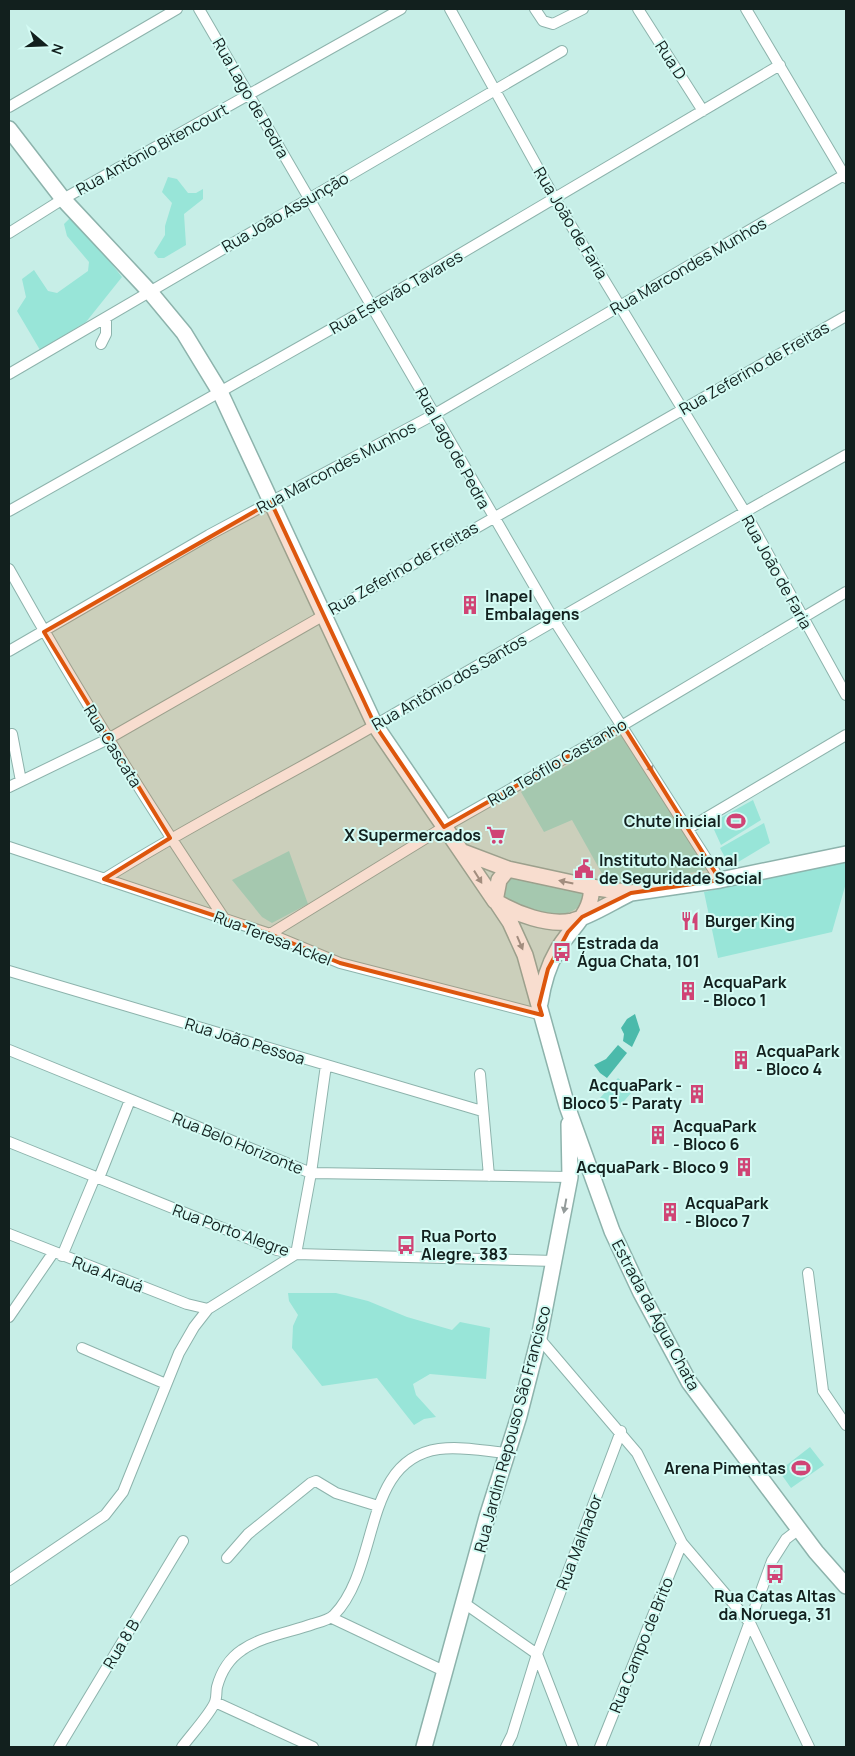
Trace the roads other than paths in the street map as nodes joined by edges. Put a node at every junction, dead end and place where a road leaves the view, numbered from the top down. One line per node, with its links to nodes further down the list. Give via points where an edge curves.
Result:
1 (177, 9): 13 (street)
2 (199, 9): 12 (street, Rua Lago de Pedra)
3 (401, 9): 12 (street, Rua Antônio Bitencourt)
4 (450, 9): 11 (street, Rua João de Faria)
5 (535, 9): 6 (street, via 543,21 553,24)
6 (583, 9)
7 (638, 9): 14 (street, Rua D)
8 (746, 9): 10 (street)
9 (562, 51): 11 (street, Rua João Assunção)
10 (780, 65): 14 (street, Rua Estevão Tavares); 16 (street)
11 (495, 89): 18 (street, Rua João Assunção); 19 (street, Rua João de Faria)
12 (248, 94): 17 (street, Rua Antônio Bitencourt); 18 (street, Rua Lago de Pedra)
13 (9, 107)
14 (703, 111): 19 (street, Rua Estevão Tavares)
15 (9, 129): 17 (main road, Estrada da Água Chata)
16 (845, 177): 22 (street, Rua Marcondes Munhos)
17 (63, 198): 20 (street, Rua Antônio Bitencourt); 21 (main road, Estrada da Água Chata)
18 (309, 198): 21 (street, Rua João Assunção); 23 (street, Rua Lago de Pedra)
19 (555, 199): 22 (street, Rua João de Faria); 23 (street, Rua Estevão Tavares)
20 (9, 233)
21 (150, 292): 25 (street, Rua João Assunção); 28 (main road, Estrada da Água Chata, via 184,333)
22 (620, 304): 29 (street, Rua João de Faria); 30 (street, Rua Marcondes Munhos)
23 (372, 306): 28 (street, Rua Estevão Tavares); 30 (street, Rua Lago de Pedra)
24 (846, 316): 29 (street, Rua Zeferino de Freitas)
25 (106, 319): 26 (street, via 106,334); 27 (street, Rua João Assunção)
26 (101, 344)
27 (9, 374)
28 (220, 392): 32 (main road, Estrada da Água Chata); 33 (street, Rua Estevão Tavares)
29 (682, 409): 34 (street, Rua João de Faria); 35 (street, Rua Zeferino de Freitas)
30 (435, 414): 32 (street, Rua Marcondes Munhos); 35 (street, Rua Lago de Pedra)
31 (846, 455): 34 (street, Rua Antônio dos Santos)
32 (271, 502): 38 (main road, Estrada da Água Chata); 41 (street, Rua Marcondes Munhos, via 192,544)
33 (9, 511)
34 (745, 512): 39 (street, Rua João de Faria); 40 (street, Rua Antônio dos Santos)
35 (492, 517): 38 (street, Rua Zeferino de Freitas); 40 (street, Rua Lago de Pedra)
36 (9, 570): 41 (street, Rua Cascata)
37 (846, 592): 39 (street, Rua Teófilo Castanho)
38 (322, 615): 44 (main road, Estrada da Água Chata); 48 (street, Rua Zeferino de Freitas)
39 (802, 618): 43 (street, Rua João de Faria); 45 (street, Rua Teófilo Castanho)
40 (554, 620): 44 (street, Rua Antônio dos Santos); 45 (street, Rua Lago de Pedra)
41 (44, 632): 42 (street, Rua Marcondes Munhos); 48 (street, Rua Cascata)
42 (9, 651)
43 (846, 695)
44 (375, 725): 51 (main road, Estrada da Água Chata); 53 (street, Rua Antônio dos Santos)
45 (623, 725): 51 (street, Rua Teófilo Castanho); 52 (street, Rua Lago de Pedra, one-way to 52)
46 (12, 734): 49 (street)
47 (846, 735): 52 (street)
48 (108, 738): 49 (street, Rua Zeferino de Freitas); 53 (street, Rua Cascata)
49 (21, 781): 50 (street, Rua Zeferino de Freitas)
50 (9, 787)
51 (444, 827): 55 (main road, Estrada da Água Chata); 65 (street, Rua Teófilo Castanho)
52 (689, 828): 59 (street, Rua Lago de Pedra)
53 (170, 838): 58 (street, Rua Antônio dos Santos); 64 (street, Rua Cascata)
54 (9, 847): 58 (street, Rua Teresa Ackel)
55 (463, 852): 57 (main road); 62 (main road, Estrada da Água Chata, one-way to 62)
56 (846, 854): 59 (main road)
57 (508, 869): 60 (main road, one-way to 57); 62 (main road, via 499,880)
58 (104, 879): 64 (street, Rua Teresa Ackel)
59 (720, 880): 61 (main road)
60 (591, 887): 61 (main road); 63 (main road, via 590,904)
61 (631, 893): 63 (main road)
62 (496, 900): 63 (main road, via 512,911 547,920 561,922); 67 (main road, Estrada da Água Chata, one-way to 67, via 518,937)
63 (582, 917): 67 (main road, via 568,932 548,969)
64 (224, 918): 65 (street, Rua Teresa Ackel)
65 (270, 934): 67 (street, Rua Teresa Ackel, via 340,963 436,990)
66 (9, 970): 69 (street, Rua João Pessoa)
67 (541, 1010): 72 (main road, Estrada da Água Chata)
68 (9, 1050): 71 (street, Rua Belo Horizonte)
69 (326, 1065): 73 (street, Rua João Pessoa); 75 (street)
70 (480, 1074): 73 (street)
71 (130, 1100): 75 (street, Rua Belo Horizonte); 78 (street)
72 (568, 1106): 77 (main road, Rua Jardim Repouso São Francisco); 93 (main road, Estrada da Água Chata, via 612,1231 689,1382)
73 (482, 1111): 76 (street)
74 (9, 1142): 78 (street, Rua Porto Alegre)
75 (311, 1172): 76 (street, Rua Belo Horizonte); 81 (street)
76 (489, 1176): 77 (street, Rua Belo Horizonte)
77 (570, 1177): 82 (main road, Rua Jardim Repouso São Francisco, one-way to 82)
78 (97, 1178): 80 (street); 81 (street, Rua Porto Alegre, via 277,1250)
79 (9, 1234): 80 (street, Rua Arauá)
80 (58, 1254): 84 (street, Rua Arauá, via 187,1304); 85 (street)
81 (296, 1254): 82 (street, Rua Porto Alegre); 84 (street)
82 (556, 1261): 86 (main road, Rua Jardim Repouso São Francisco)
83 (808, 1273): 89 (street, via 823,1391)
84 (208, 1309): 88 (street, via 179,1353)
85 (9, 1317)
86 (539, 1338): 90 (street); 91 (main road, Rua Jardim Repouso São Francisco)
87 (82, 1348): 88 (street)
88 (166, 1384): 97 (street, via 115,1505)
89 (846, 1424)
90 (621, 1431): 95 (street, via 637,1453); 102 (street, Rua Malhador)
91 (507, 1453): 92 (street, via 458,1448 425,1452 399,1470 387,1484); 99 (main road, Rua Jardim Repouso São Francisco)
92 (378, 1506): 96 (street, via 336,1494 316,1481 248,1534); 100 (street, via 357,1580 346,1602)
93 (799, 1529): 98 (main road, Estrada da Água Chata); 101 (street, via 786,1539 772,1560)
94 (183, 1541): 105 (street, Rua 8 B)
95 (682, 1542): 101 (street); 111 (street, Rua Campo de Brito)
96 (227, 1558)
97 (9, 1580)
98 (846, 1586)
99 (464, 1603): 102 (street); 103 (main road, Rua Jardim Repouso São Francisco)
100 (332, 1618): 103 (street); 104 (street, via 244,1648 221,1675)
101 (750, 1623): 112 (street); 113 (street)
102 (537, 1654): 109 (street, Rua Malhador); 110 (street)
103 (444, 1670): 108 (main road, Rua Jardim Repouso São Francisco)
104 (215, 1702): 106 (street); 107 (street)
105 (59, 1747)
106 (182, 1747)
107 (313, 1747)
108 (424, 1747)
109 (506, 1747)
110 (573, 1747)
111 (600, 1747)
112 (704, 1747)
113 (809, 1747)

